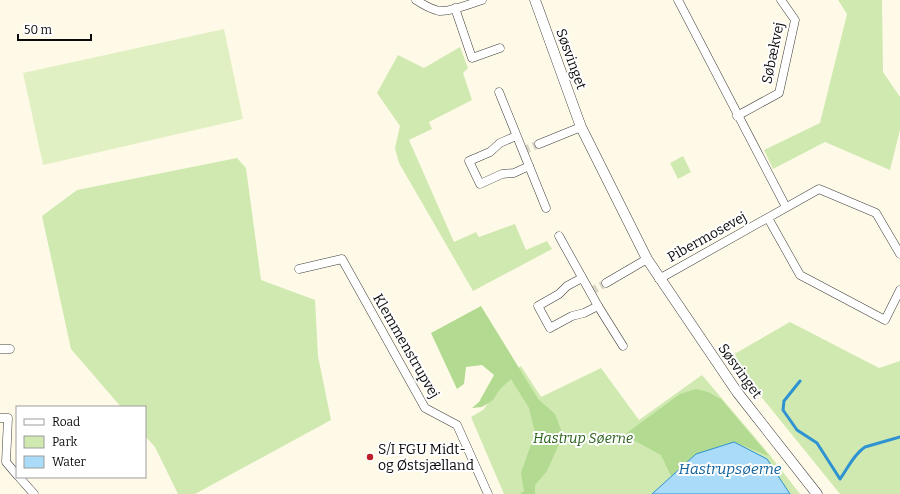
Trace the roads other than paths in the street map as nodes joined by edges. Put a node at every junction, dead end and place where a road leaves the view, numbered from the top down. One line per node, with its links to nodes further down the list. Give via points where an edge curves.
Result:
1 (416, 0): 6 (street, via 439,11)
2 (482, 0): 6 (street)
3 (535, 0): 10 (street, Søsvinget)
4 (678, 0): 9 (street)
5 (781, 0): 9 (street, Søbækvej, via 795,20 778,93)
6 (455, 8): 7 (street, via 472,58)
7 (500, 48)
8 (499, 92): 11 (street)
9 (737, 116): 14 (street)
10 (581, 127): 12 (street); 19 (street, Søsvinget)
11 (516, 136): 13 (street); 13 (street, via 469,161 480,184)
12 (539, 144)
13 (528, 166): 15 (street)
14 (786, 207): 16 (street, Pibermosevej); 18 (street, Pibermosevej, via 819,189 876,213)
15 (546, 208)
16 (768, 218): 22 (street, Pibermosevej); 24 (street, Pibermosevej, via 800,275 885,320)
17 (559, 236): 21 (street)
18 (900, 254)
19 (647, 259): 22 (street, Søsvinget); 23 (street)
20 (299, 269): 33 (street, Klemmenstrupvej, via 342,259 425,408 457,425)
21 (582, 278): 25 (street); 25 (street, via 538,306 550,328)
22 (659, 279): 34 (street, Søsvinget, via 737,392)
23 (606, 282)
24 (900, 290)
25 (598, 306): 26 (street)
26 (623, 346)
27 (0, 349): 28 (street)
28 (10, 349)
29 (0, 418): 30 (street, via 8,418 6,462)
30 (16, 474)
31 (20, 478): 32 (street)
32 (34, 494)
33 (488, 494)
34 (817, 494)

